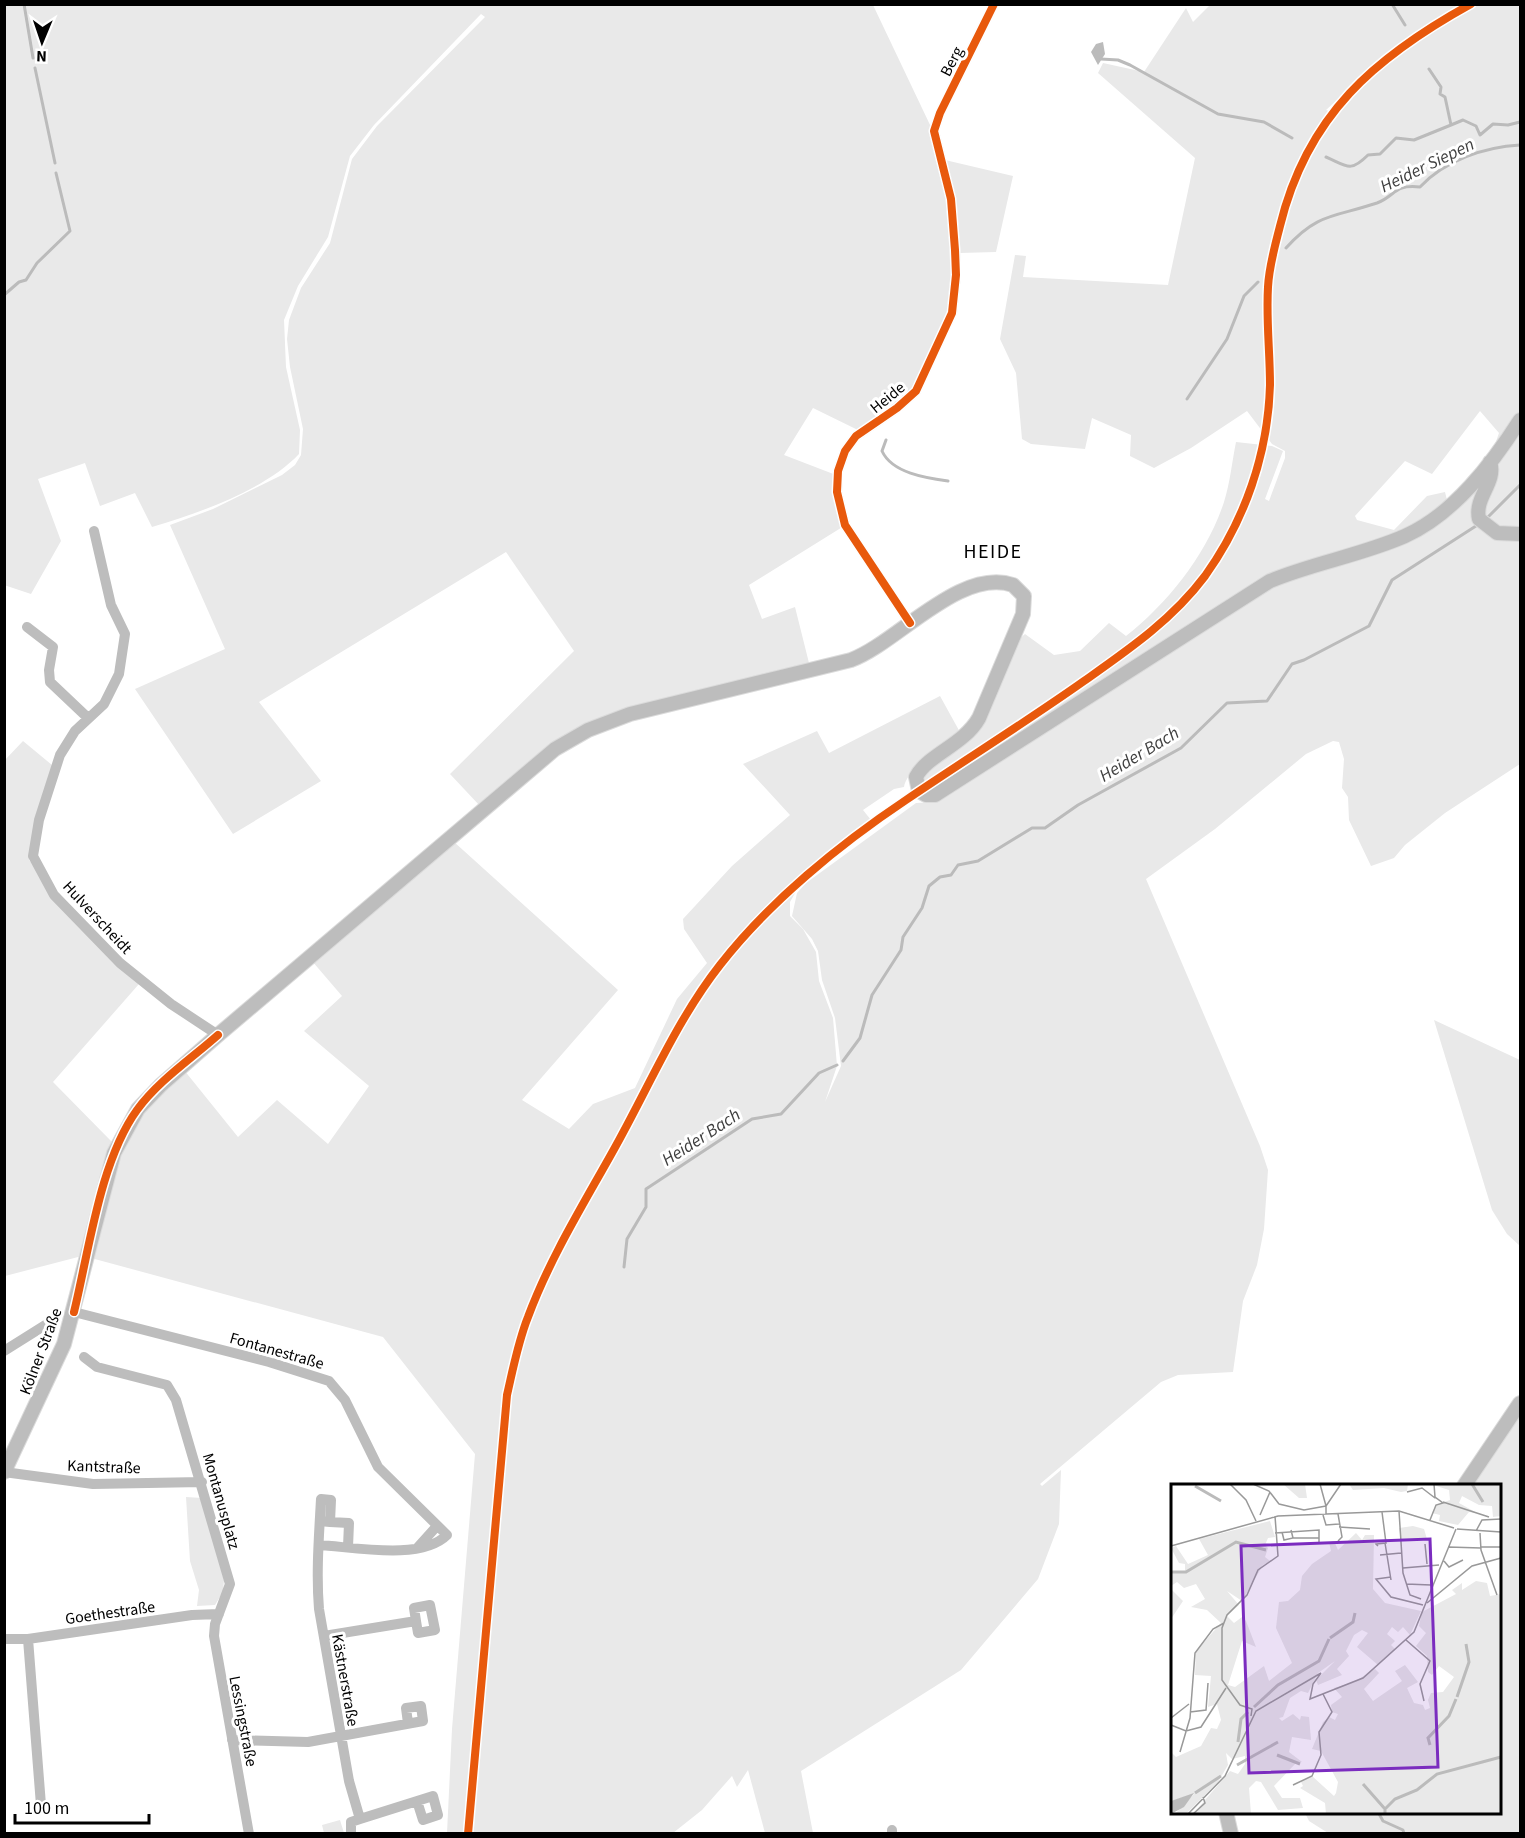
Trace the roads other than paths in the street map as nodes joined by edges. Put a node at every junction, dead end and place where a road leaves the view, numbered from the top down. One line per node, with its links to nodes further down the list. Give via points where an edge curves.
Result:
1 (994, 4): 2 (street, Berg)
2 (934, 130): 7 (street, Heide, via 951,199 956,275 952,313 916,391 856,436 838,471 837,492 845,525)
3 (1521, 420): 4 (main road)
4 (1490, 462): 6 (main road, via 1492,473 1478,507 1482,523 1499,534); 7 (main road, via 1454,501 1407,535 1270,581 931,795 920,793 915,782 918,773 969,732 985,706 1023,614 1025,600 1020,589 996,583 948,598)
5 (94, 531): 9 (street, Hulverscheidt, via 111,605 126,638 117,682 105,704)
6 (1521, 534)
7 (910, 623): 10 (main road, Kölner Straße, via 874,650 850,660 630,714 565,742)
8 (27, 627): 9 (street, via 53,647 48,677 52,685)
9 (88, 718): 10 (street, Hulverscheidt, via 60,755 33,856 54,895 120,963)
10 (218, 1035): 11 (main road, Kölner Straße, via 152,1093 127,1125 111,1163)
11 (74, 1312): 16 (main road, Kölner Straße, via 53,1370); 20 (street, Fontanestraße, via 329,1381 345,1400 378,1467 447,1535 438,1544 397,1551)
12 (47, 1324): 13 (street)
13 (4, 1351)
14 (84, 1357): 17 (street, Montanusplatz, via 97,1367 167,1385)
15 (1521, 1403): 18 (main road)
16 (4, 1472): 17 (street, Kantstraße, via 93,1484)
17 (202, 1482): 21 (street, Montanusplatz, via 230,1584)
18 (1465, 1484)
19 (319, 1545): 20 (street); 20 (street, Kästnerstraße, via 325,1522 349,1523); 23 (street, Kästnerstraße, via 317,1590)
20 (348, 1547)
21 (219, 1614): 25 (street, Goethestraße); 28 (street, Lessingstraße, via 214,1636)
22 (416, 1621): 23 (street)
23 (324, 1636): 27 (street, Kästnerstraße)
24 (4, 1639): 25 (street, Goethestraße)
25 (28, 1639): 30 (street)
26 (408, 1723): 27 (street)
27 (340, 1736): 28 (street, via 309,1742); 32 (street, Kästnerstraße)
28 (232, 1740): 33 (street, Lessingstraße)
29 (417, 1801): 32 (street)
30 (41, 1805)
31 (1226, 1814): 35 (main road)
32 (360, 1819): 34 (street, via 351,1822)
33 (249, 1833)
34 (351, 1833)
35 (1231, 1833)

